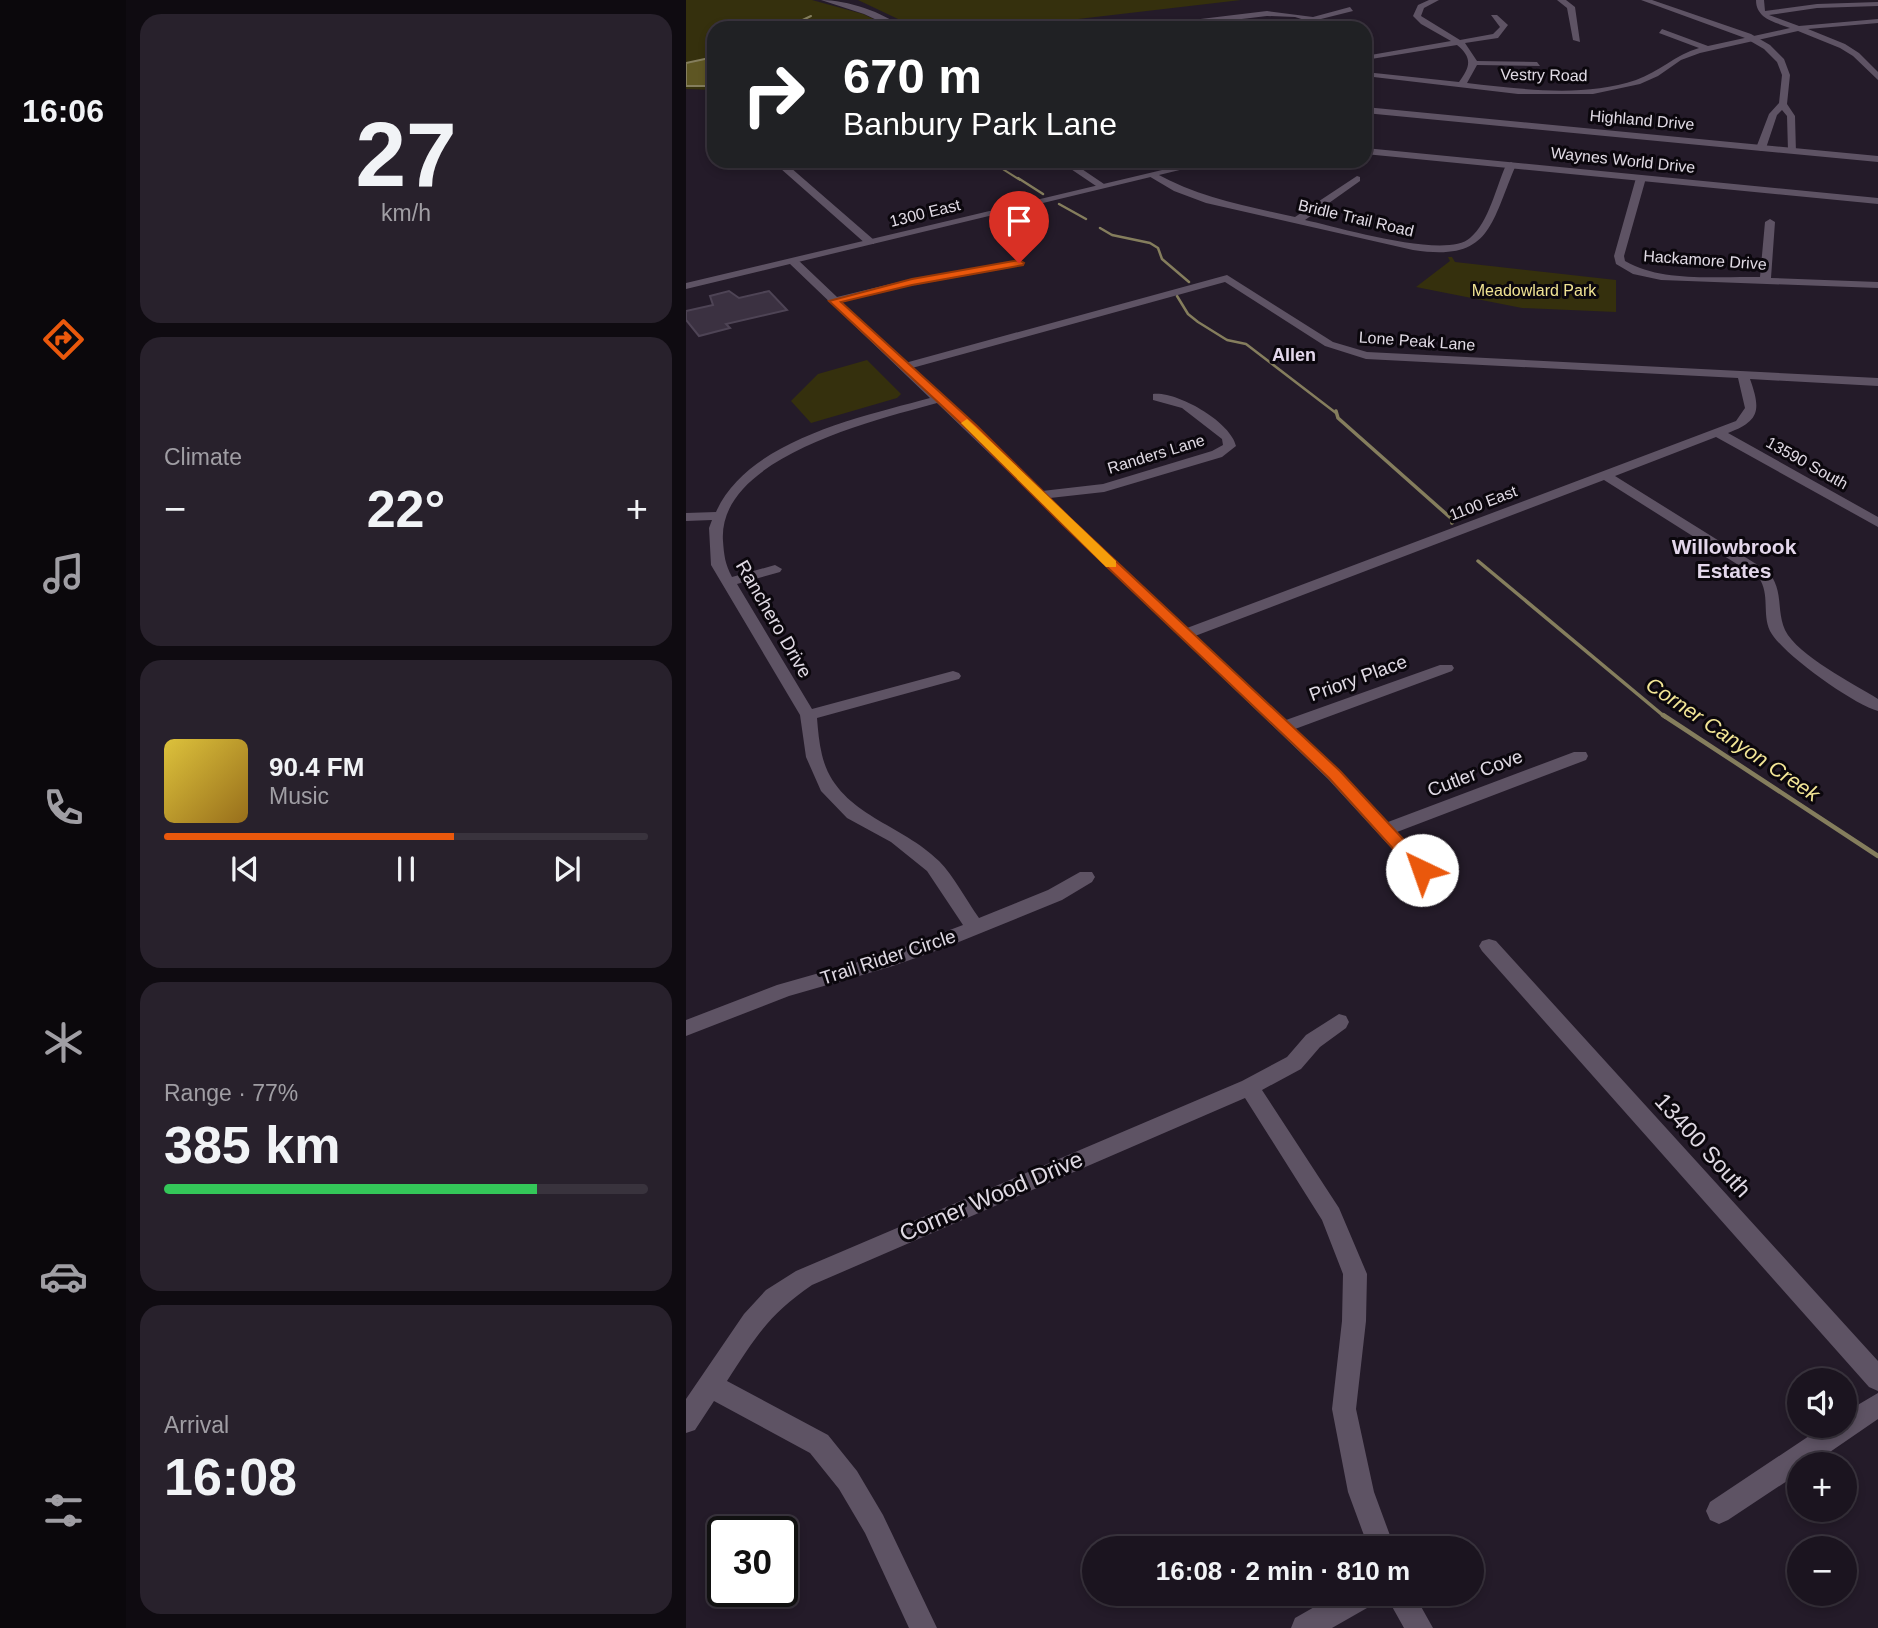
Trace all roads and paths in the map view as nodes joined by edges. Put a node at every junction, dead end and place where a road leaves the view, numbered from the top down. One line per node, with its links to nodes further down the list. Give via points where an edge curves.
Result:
1 (825, 0): 13 (street)
2 (1435, 0): 6 (street)
3 (1561, 0): 19 (street, via 1571,7)
4 (1645, 0): 18 (street)
5 (1760, 0): 9 (street)
6 (1423, 2): 20 (street, via 1420,20)
7 (1878, 4): 9 (street)
8 (1350, 9): 11 (street)
9 (1764, 13): 16 (street)
10 (1494, 17): 20 (street, via 1504,26 1502,33)
11 (1316, 19): 14 (street, via 1268,13); 15 (street)
12 (1878, 20): 16 (street, Vestry Road)
13 (886, 21)
14 (1198, 21)
15 (1320, 21)
16 (1799, 28): 18 (street, Vestry Road); 25 (street)
17 (1662, 31): 22 (street)
18 (1753, 39): 22 (street, Vestry Road); 32 (street, via 1784,65)
19 (1577, 40)
20 (1459, 43): 24 (street); 27 (street)
21 (1373, 48): 24 (street)
22 (1709, 49): 31 (street, Vestry Road, via 1678,58 1637,82 1603,90 1544,93)
23 (1871, 53): 25 (street)
24 (1383, 54): 26 (street)
25 (1854, 54): 30 (street)
26 (1372, 56)
27 (1475, 63): 28 (street); 31 (street)
28 (1537, 64)
29 (1372, 75): 31 (street, Vestry Road)
30 (1878, 78)
31 (1461, 85)
32 (1783, 104): 34 (street, via 1773,114); 35 (street, via 1791,116)
33 (1372, 110): 34 (street, Highland Drive)
34 (1761, 148): 35 (street, Highland Drive)
35 (1793, 150): 37 (street, Highland Drive)
36 (1372, 152): 38 (street, Waynes World Drive)
37 (1878, 159)
38 (1511, 165): 43 (street, Waynes World Drive); 47 (street, Bridle Trail Road, via 1478,237 1460,247 1421,248)
39 (785, 168): 49 (street)
40 (1075, 168): 45 (street)
41 (1182, 168): 42 (street, 1300 East)
42 (1152, 175): 45 (street, 1300 East); 47 (street, Bridle Trail Road, via 1200,198)
43 (1641, 178): 46 (street, Waynes World Drive); 52 (street, Hackamore Drive, via 1619,256 1623,265 1655,276)
44 (1357, 179): 47 (street)
45 (1102, 186): 49 (street, 1300 East)
46 (1878, 201)
47 (1297, 220)
48 (1770, 222): 52 (street)
49 (870, 242): 50 (street, 1300 East)
50 (793, 261): 54 (street, 1300 East); 55 (street)
51 (1019, 263): 55 (street)
52 (1765, 280): 53 (street, Hackamore Drive)
53 (1878, 285)
54 (686, 286)
55 (834, 301): 56 (street)
56 (903, 367): 57 (street, Lone Peak Lane, via 1227,278 1329,344 1356,353); 60 (street)
57 (1744, 375): 58 (street, Lone Peak Lane); 61 (street, 1100 East, via 1751,414)
58 (1878, 382)
59 (1157, 397): 63 (street, Randers Lane, via 1186,405 1228,437 1230,446 1116,485)
60 (939, 399): 63 (street); 64 (street, Ranchero Drive, via 822,433 788,449 744,478)
61 (1718, 433): 62 (street, 1100 East); 66 (street, 13590 South)
62 (1605, 475): 69 (street, 1100 East); 72 (street, via 1764,575 1774,591 1776,624 1787,643)
63 (1040, 495): 69 (street)
64 (716, 516): 65 (street); 68 (street, Ranchero Drive, via 714,553)
65 (686, 517)
66 (1878, 523)
67 (775, 569): 68 (street)
68 (729, 582): 73 (street, Ranchero Drive)
69 (1186, 634): 74 (street)
70 (1447, 668): 74 (street, Priory Place)
71 (953, 676): 73 (street)
72 (1878, 706)
73 (807, 715): 79 (street, Ranchero Drive, via 814,757 827,788 853,814 897,838 933,866)
74 (1284, 727): 76 (street)
75 (1580, 756): 76 (street, Cutler Cove)
76 (1386, 829): 77 (street)
77 (1422, 870)
78 (1086, 877): 79 (street, Trail Rider Circle)
79 (975, 928): 82 (street, Trail Rider Circle, via 890,960 784,990)
80 (1489, 946): 84 (street, 13400 South)
81 (1339, 1022): 83 (street, Corner Wood Drive, via 1294,1062)
82 (686, 1028)
83 (1249, 1087): 85 (street, Corner Wood Drive, via 804,1278 774,1298 752,1322); 89 (street, via 1331,1215 1355,1274 1345,1409 1361,1492)
84 (1878, 1378)
85 (711, 1386): 87 (street, Corner Wood Drive); 92 (street, via 819,1444 848,1480 874,1524)
86 (1878, 1405): 88 (street)
87 (686, 1421)
88 (1719, 1511)
89 (1377, 1536)
90 (1343, 1606): 93 (street)
91 (1406, 1606): 94 (street)
92 (923, 1628)
93 (1305, 1628)
94 (1419, 1628)

